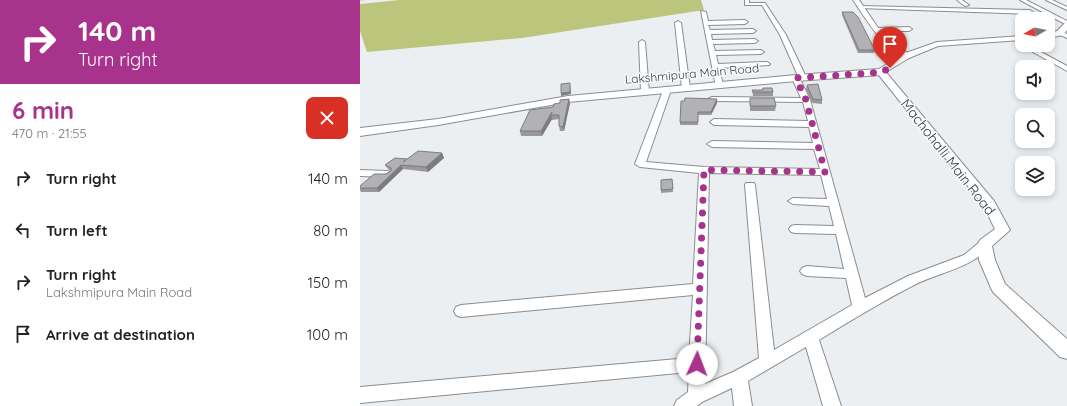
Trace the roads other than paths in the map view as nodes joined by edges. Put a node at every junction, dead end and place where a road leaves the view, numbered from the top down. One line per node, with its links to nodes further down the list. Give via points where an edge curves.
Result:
1 (747, 0): 37 (street, via 747,4 763,4 783,35)
2 (959, 0): 8 (street)
3 (996, 0): 4 (street)
4 (1005, 0)
5 (1022, 0): 18 (street)
6 (1048, 0): 10 (street)
7 (858, 3): 8 (street); 11 (street); 21 (street, via 876,20)
8 (967, 5): 9 (street)
9 (1020, 7)
10 (1067, 9)
11 (979, 11): 12 (street); 14 (street)
12 (1030, 12)
13 (711, 15): 17 (street, via 704,14)
14 (989, 19)
15 (745, 22): 17 (street)
16 (678, 23): 39 (street)
17 (706, 23): 23 (street)
18 (1067, 23)
19 (1067, 26): 24 (main road)
20 (909, 29): 21 (street)
21 (877, 30): 32 (street, via 883,39)
22 (753, 31): 23 (street)
23 (708, 32): 28 (street)
24 (1064, 34)
25 (1015, 38): 32 (main road, Lakshmipura Main Road, via 937,44)
26 (755, 41): 28 (street)
27 (642, 42): 41 (street)
28 (710, 42): 31 (street)
29 (761, 52): 31 (street)
30 (1038, 52): 35 (street)
31 (712, 53): 34 (street)
32 (906, 56): 36 (main road, Lakshmipura Main Road)
33 (767, 64): 34 (street)
34 (715, 66): 38 (street)
35 (1067, 68)
36 (881, 72): 37 (main road, Lakshmipura Main Road); 58 (street, Machohalli Main Road, via 989,204 1003,230)
37 (799, 78): 38 (main road, Lakshmipura Main Road); 43 (street)
38 (719, 84): 39 (main road, Lakshmipura Main Road)
39 (686, 88): 40 (main road, Lakshmipura Main Road)
40 (666, 90): 41 (main road, Lakshmipura Main Road); 49 (street, via 640,164)
41 (645, 92): 46 (main road, Lakshmipura Main Road, via 542,102 438,122)
42 (712, 99): 43 (street)
43 (806, 100): 45 (street)
44 (714, 122): 45 (street)
45 (811, 124): 48 (street)
46 (360, 132)
47 (712, 144): 48 (street)
48 (817, 146): 50 (street)
49 (704, 170): 50 (street); 61 (street)
50 (825, 172): 55 (street)
51 (360, 173): 52 (street)
52 (388, 174)
53 (750, 185): 66 (street)
54 (793, 201): 55 (street)
55 (834, 203): 57 (street)
56 (795, 229): 57 (street)
57 (841, 230): 60 (street)
58 (985, 244): 62 (street, via 968,258 913,280); 65 (street, via 987,260 999,288)
59 (807, 271): 60 (street)
60 (852, 274): 62 (street)
61 (700, 289): 63 (street); 67 (street)
62 (860, 307): 64 (street)
63 (461, 311)
64 (811, 337): 66 (street); 73 (street)
65 (1067, 351)
66 (767, 362): 68 (street)
67 (697, 364): 69 (street); 70 (street)
68 (739, 377): 70 (street); 72 (street)
69 (360, 395)
70 (696, 396): 71 (street)
71 (683, 406)
72 (743, 406)
73 (832, 406)

